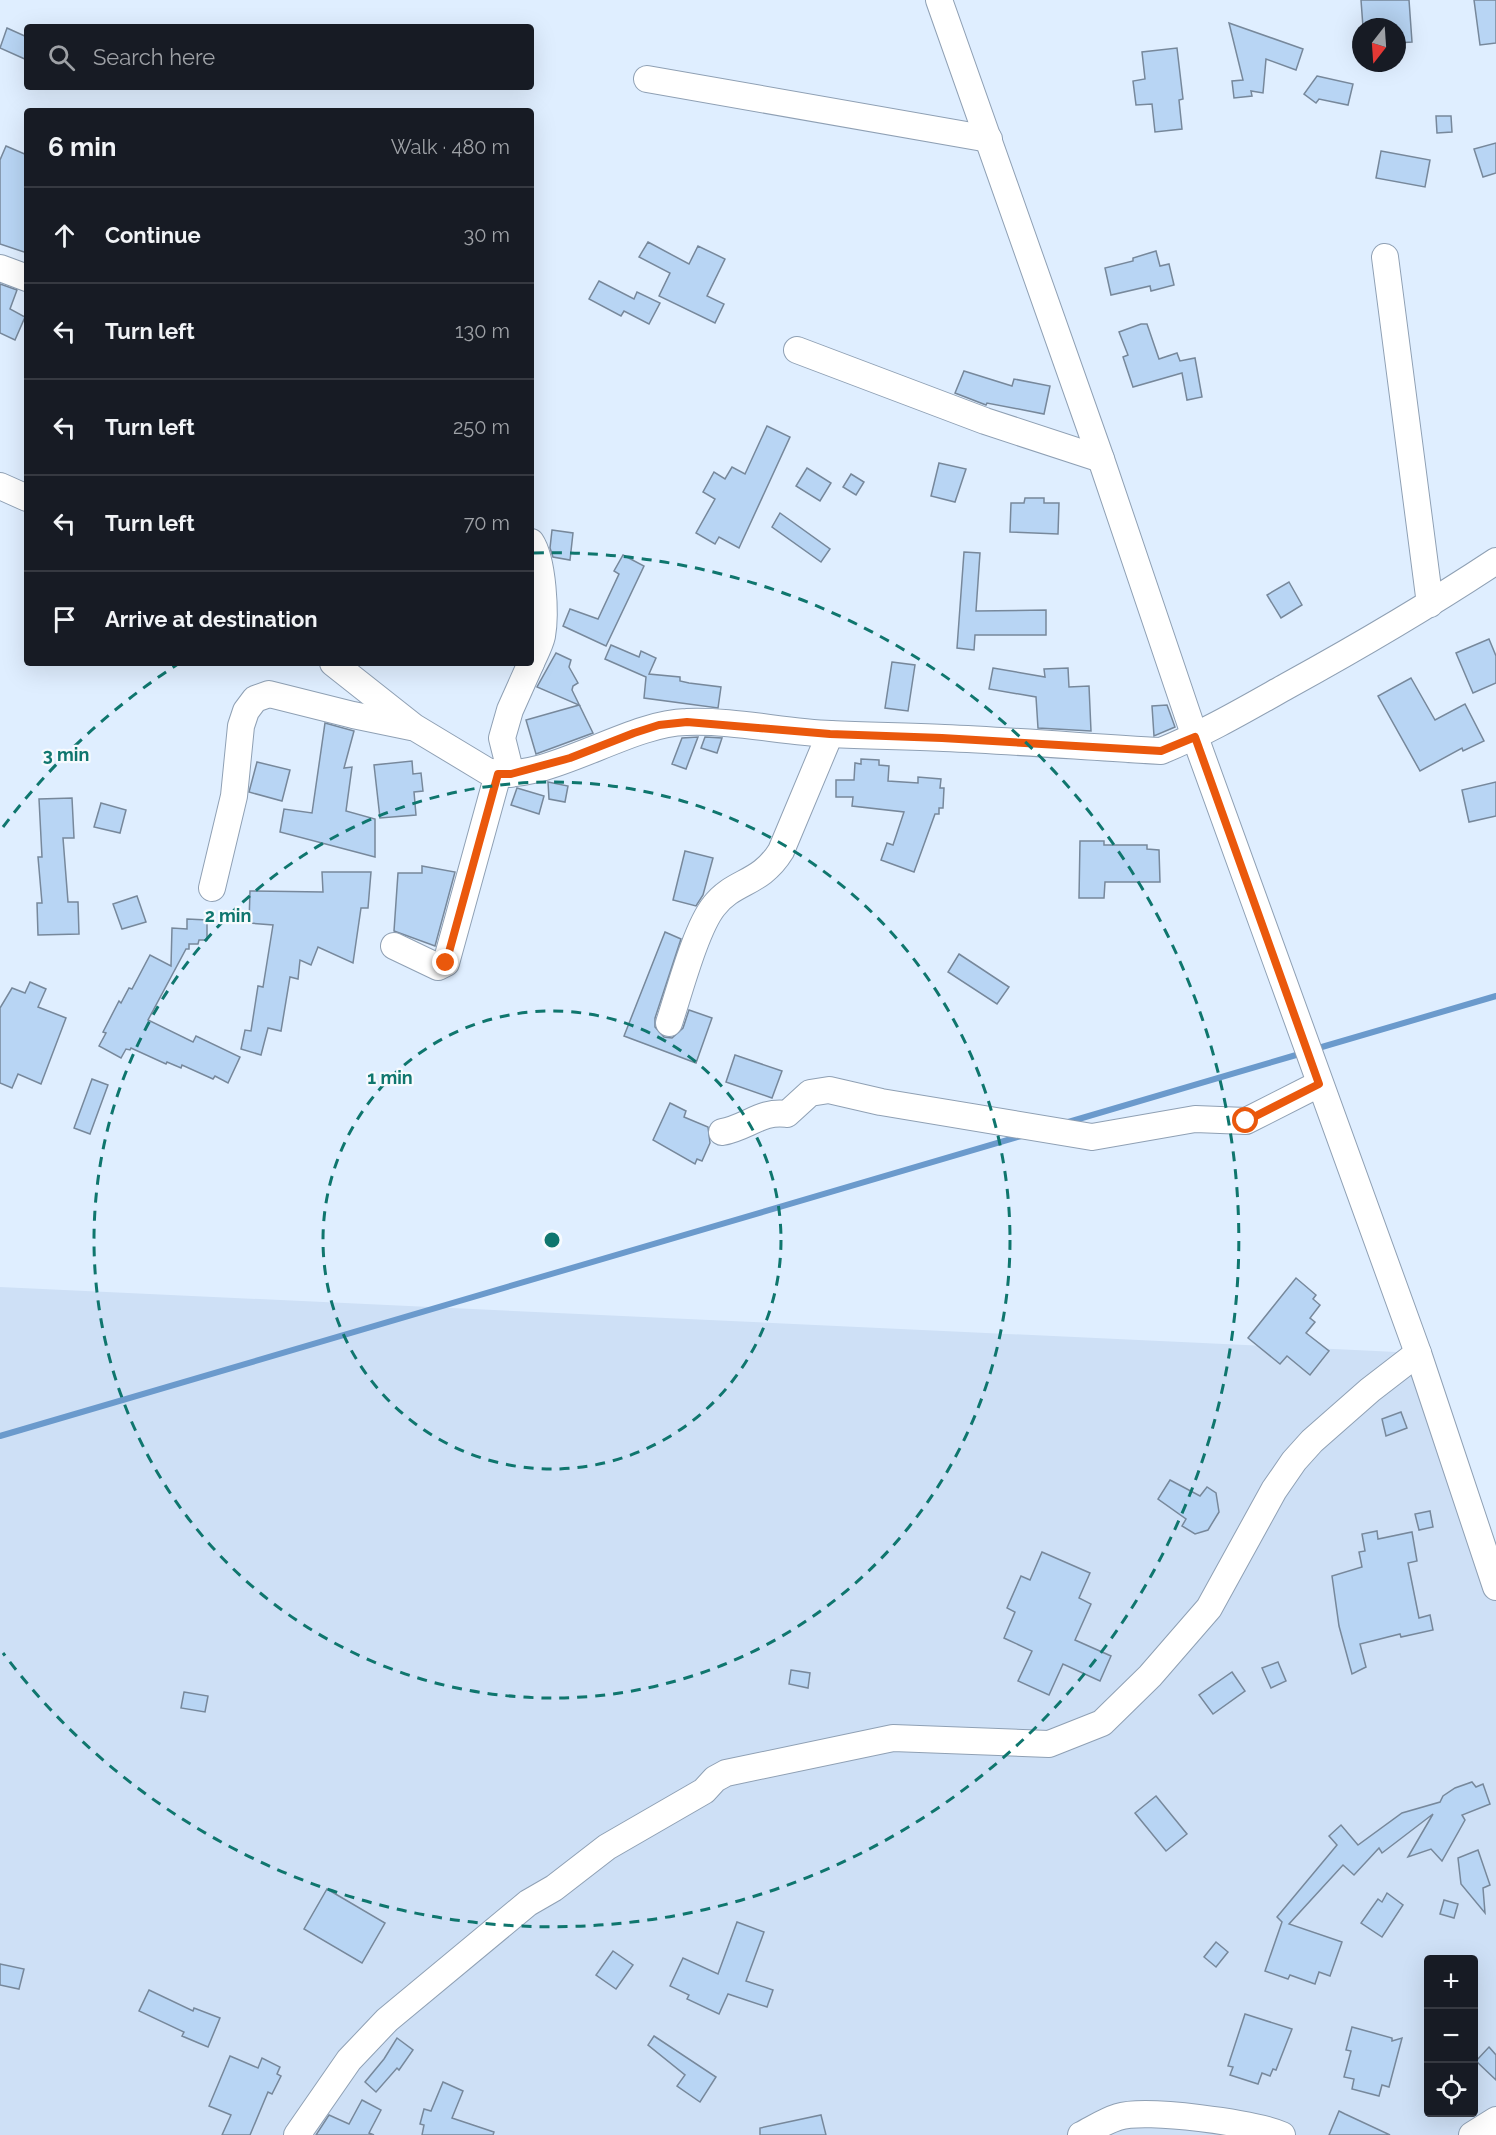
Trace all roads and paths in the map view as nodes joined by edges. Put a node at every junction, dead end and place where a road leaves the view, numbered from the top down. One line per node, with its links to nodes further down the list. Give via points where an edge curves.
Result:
1 (939, 0): 3 (street)
2 (647, 79): 3 (street)
3 (989, 139): 8 (street)
4 (1385, 257): 13 (street)
5 (0, 268): 6 (street)
6 (24, 277)
7 (796, 350): 8 (street, via 985,421)
8 (1101, 459): 19 (street)
9 (0, 486): 10 (street)
10 (24, 497)
11 (534, 546): 14 (street, via 538,552 544,617 542,638)
12 (1496, 561): 13 (street)
13 (1430, 604): 19 (street)
14 (534, 656)
15 (337, 666): 17 (street)
16 (530, 666): 20 (street, via 502,738)
17 (414, 727): 20 (street, via 487,771); 21 (street, via 269,693 255,699 241,726 234,796)
18 (830, 734): 19 (street, via 1161,751); 20 (street, via 687,722 659,725 570,758); 23 (street, via 771,868 729,893 705,921)
19 (1195, 737): 24 (street)
20 (505, 774): 22 (street, via 446,963 438,967)
21 (212, 888)
22 (394, 946)
23 (669, 1023)
24 (1319, 1084): 25 (street, via 1246,1121 1195,1119 1092,1137 829,1090 810,1093 787,1114 773,1112); 26 (street)
25 (722, 1132)
26 (1418, 1353): 27 (street); 29 (street, via 1370,1390 1294,1461 1209,1608 1102,1724 1049,1744 893,1738 726,1773 704,1791 607,1846 555,1888 528,1903 387,2020 349,2060)
27 (1496, 1587)
28 (1496, 2120): 32 (street)
29 (297, 2135)
30 (1081, 2135): 31 (street, via 1120,2116 1153,2114 1197,2118)
31 (1282, 2135)
32 (1472, 2135)

